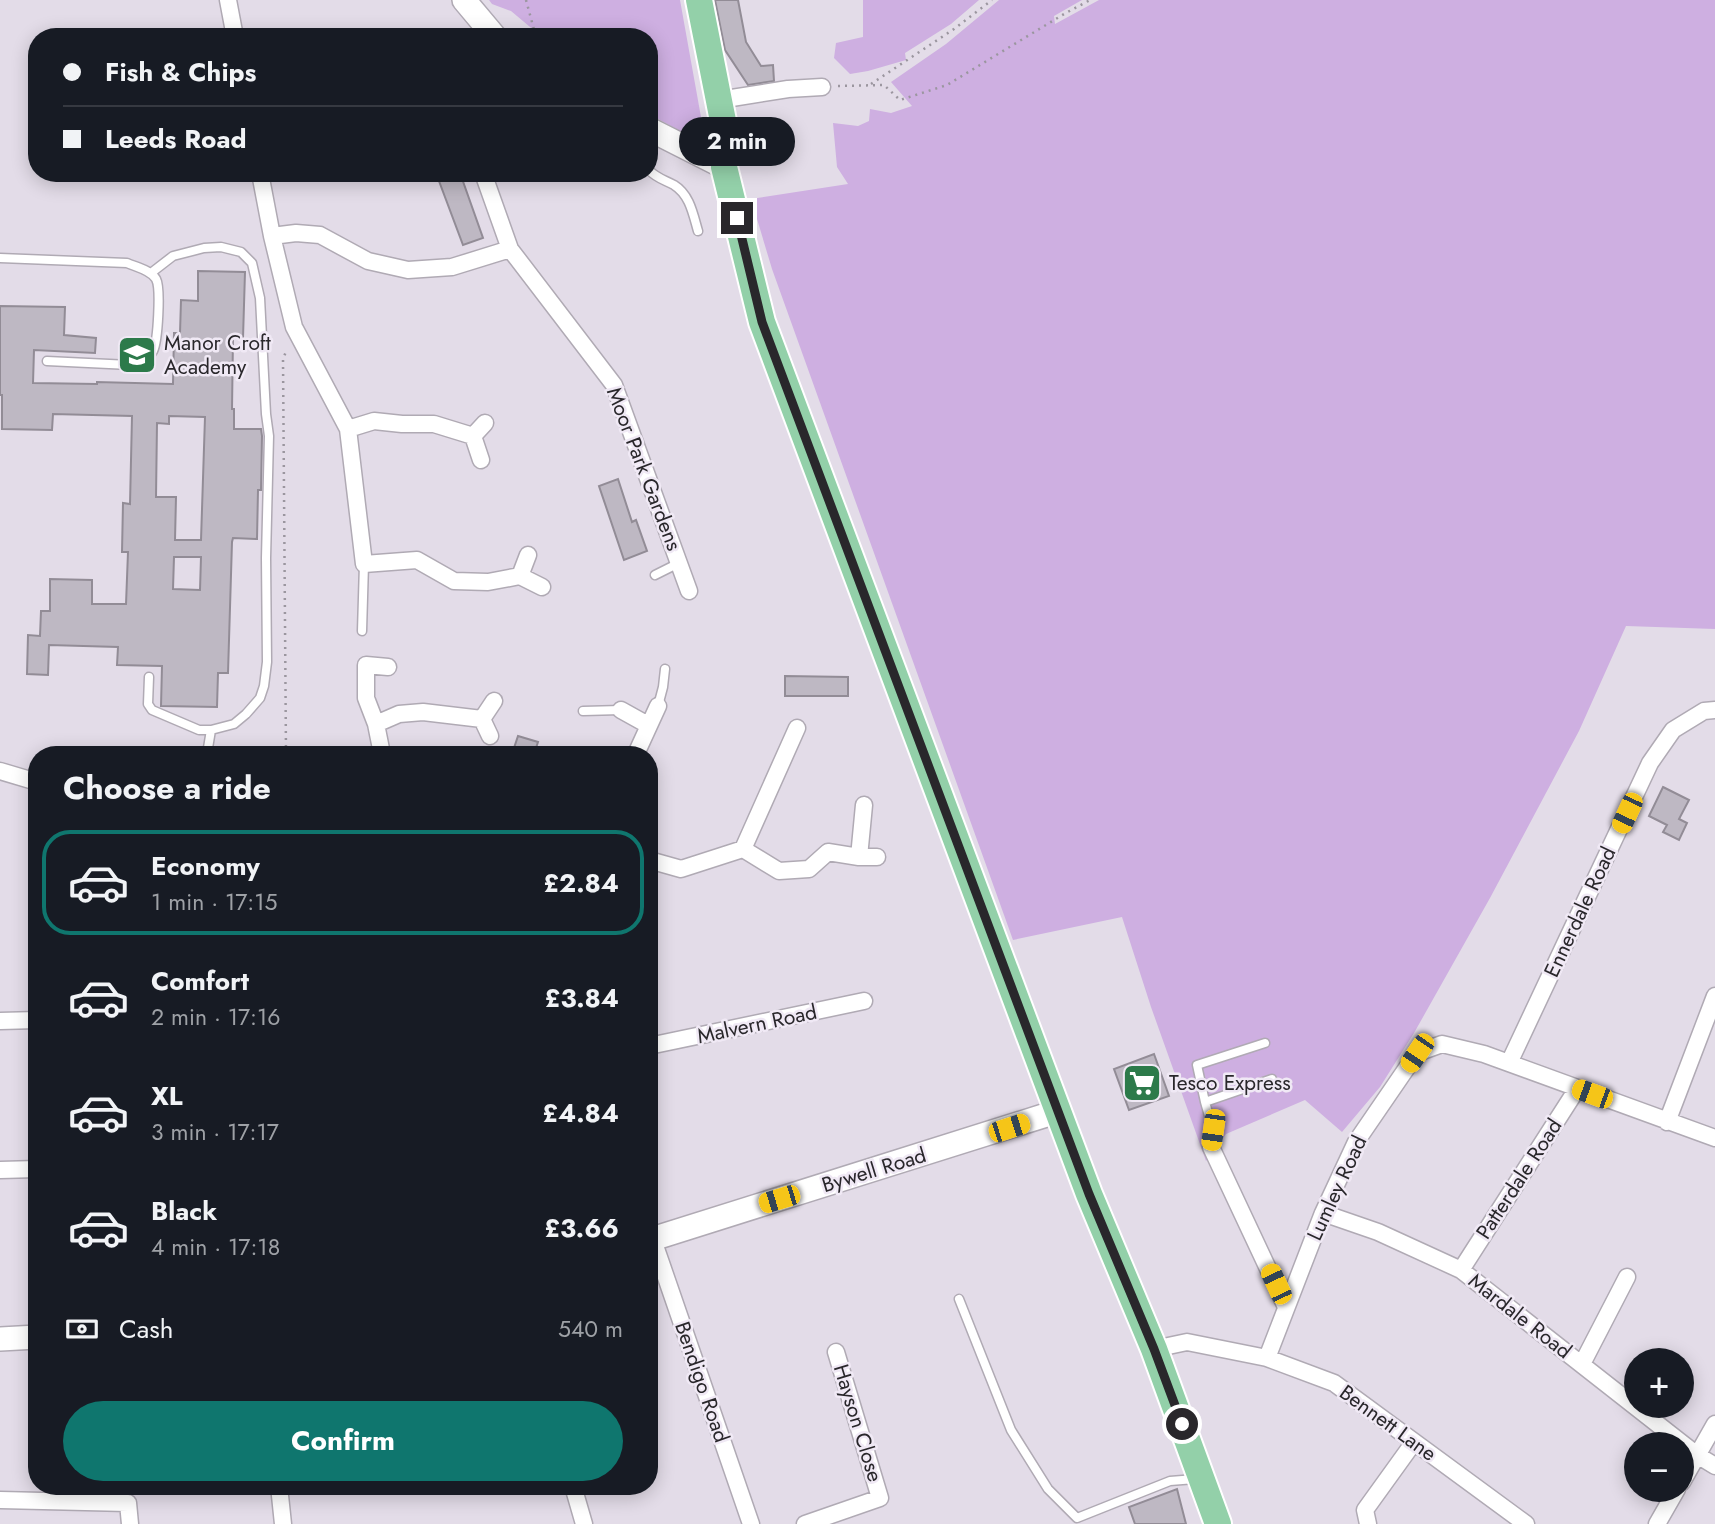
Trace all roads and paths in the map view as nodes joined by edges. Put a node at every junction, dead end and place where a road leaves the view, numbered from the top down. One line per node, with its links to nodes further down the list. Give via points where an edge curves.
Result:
1 (228, 0): 7 (street)
2 (464, 0): 8 (street)
3 (526, 0): 9 (path)
4 (699, 0): 12 (main road)
5 (992, 0): 10 (path)
6 (1090, 0): 10 (path, via 947,85 900,100 884,85)
7 (233, 28)
8 (487, 28)
9 (534, 28)
10 (871, 84): 11 (path)
11 (822, 87): 12 (street)
12 (719, 100): 14 (main road)
13 (658, 141): 14 (street)
14 (724, 167): 72 (main road, via 762,322)
15 (658, 177): 18 (lane, via 687,197)
16 (262, 182): 19 (street)
17 (486, 182): 20 (street, Moor Park Gardens)
18 (698, 231)
19 (272, 236): 20 (street, via 320,235 368,261 408,270 452,267); 23 (street)
20 (510, 249): 30 (street, Moor Park Gardens, via 614,385)
21 (0, 258): 22 (lane, via 127,263)
22 (151, 273): 24 (lane, via 159,286 159,309 154,350 148,357 130,365); 49 (lane, via 190,250 231,249 252,263 260,298 269,436 267,662 260,698 234,724)
23 (294, 327): 26 (street); 52 (path, via 283,359)
24 (47, 361)
25 (485, 424): 27 (street)
26 (348, 429): 27 (street, via 374,421 434,424); 31 (street)
27 (473, 436): 28 (street)
28 (481, 460)
29 (528, 555): 33 (street)
30 (679, 563): 32 (lane); 35 (street, Moor Park Gardens)
31 (365, 564): 33 (street, via 417,560 454,581 488,582); 36 (lane)
32 (655, 575)
33 (520, 576): 34 (street)
34 (542, 587)
35 (689, 592)
36 (362, 631)
37 (388, 667): 46 (street, via 366,665 366,698)
38 (665, 669): 41 (lane)
39 (149, 677): 49 (lane, via 152,710 199,730)
40 (494, 701): 45 (street)
41 (658, 706): 47 (street)
42 (583, 710): 43 (lane)
43 (621, 710): 47 (street)
44 (1715, 710): 68 (street, Ennerdale Road, via 1704,711 1673,730 1650,763)
45 (482, 719): 46 (street, via 423,712 399,714); 50 (street)
46 (376, 724): 53 (street)
47 (648, 725): 54 (street)
48 (797, 727): 58 (street)
49 (211, 730): 51 (lane)
50 (490, 736)
51 (209, 746)
52 (286, 746)
53 (380, 746)
54 (639, 746)
55 (0, 771): 56 (street)
56 (28, 779)
57 (864, 805): 59 (street)
58 (743, 849): 59 (street, via 779,871 809,869 828,852); 61 (street, via 681,869)
59 (859, 857): 60 (street)
60 (877, 857)
61 (658, 863)
62 (1715, 996): 73 (street)
63 (864, 1001): 67 (street, Malvern Road)
64 (28, 1020): 65 (street)
65 (0, 1021)
66 (1265, 1043): 71 (lane, via 1197,1065)
67 (658, 1044)
68 (1509, 1063): 70 (street); 78 (street, Lumley Road, via 1442,1044 1417,1053 1356,1142)
69 (1272, 1079): 71 (lane)
70 (1577, 1089): 73 (street); 81 (street, Patterdale Road)
71 (1205, 1102): 75 (lane, via 1213,1130)
72 (1059, 1111): 79 (street, Bywell Road); 87 (main road)
73 (1668, 1122): 74 (street)
74 (1715, 1138)
75 (1211, 1147): 84 (street)
76 (28, 1169): 77 (street)
77 (0, 1170)
78 (1323, 1213): 81 (street, Mardale Road, via 1378,1231); 84 (street, Lumley Road)
79 (658, 1234)
80 (658, 1259): 104 (street, Bendigo Road)
81 (1461, 1270): 90 (street, Mardale Road)
82 (1627, 1278): 90 (street)
83 (959, 1299): 96 (lane, via 1011,1430 1048,1489 1077,1518 1170,1481)
84 (1286, 1307): 89 (street, Lumley Road)
85 (28, 1337): 86 (street)
86 (0, 1339)
87 (1154, 1349): 89 (street, Bennett Lane, via 1187,1342); 96 (main road)
88 (836, 1352): 105 (street, Hayson Close, via 880,1498)
89 (1267, 1358): 92 (street, Bennett Lane, via 1334,1383)
90 (1582, 1364): 93 (street, Mardale Road)
91 (1715, 1424): 93 (street)
92 (1414, 1442): 107 (street, via 1365,1510); 108 (street, Bennett Lane)
93 (1697, 1455): 94 (street); 95 (street, Mardale Road)
94 (1694, 1460)
95 (1715, 1466)
96 (1202, 1479): 106 (main road)
97 (284, 1495): 102 (street)
98 (576, 1495): 103 (street)
99 (0, 1500): 101 (street, via 128,1503)
100 (1670, 1502): 109 (street)
101 (130, 1524)
102 (283, 1524)
103 (584, 1524)
104 (751, 1524)
105 (805, 1524)
106 (1218, 1524)
107 (1368, 1524)
108 (1526, 1524)
109 (1657, 1524)

